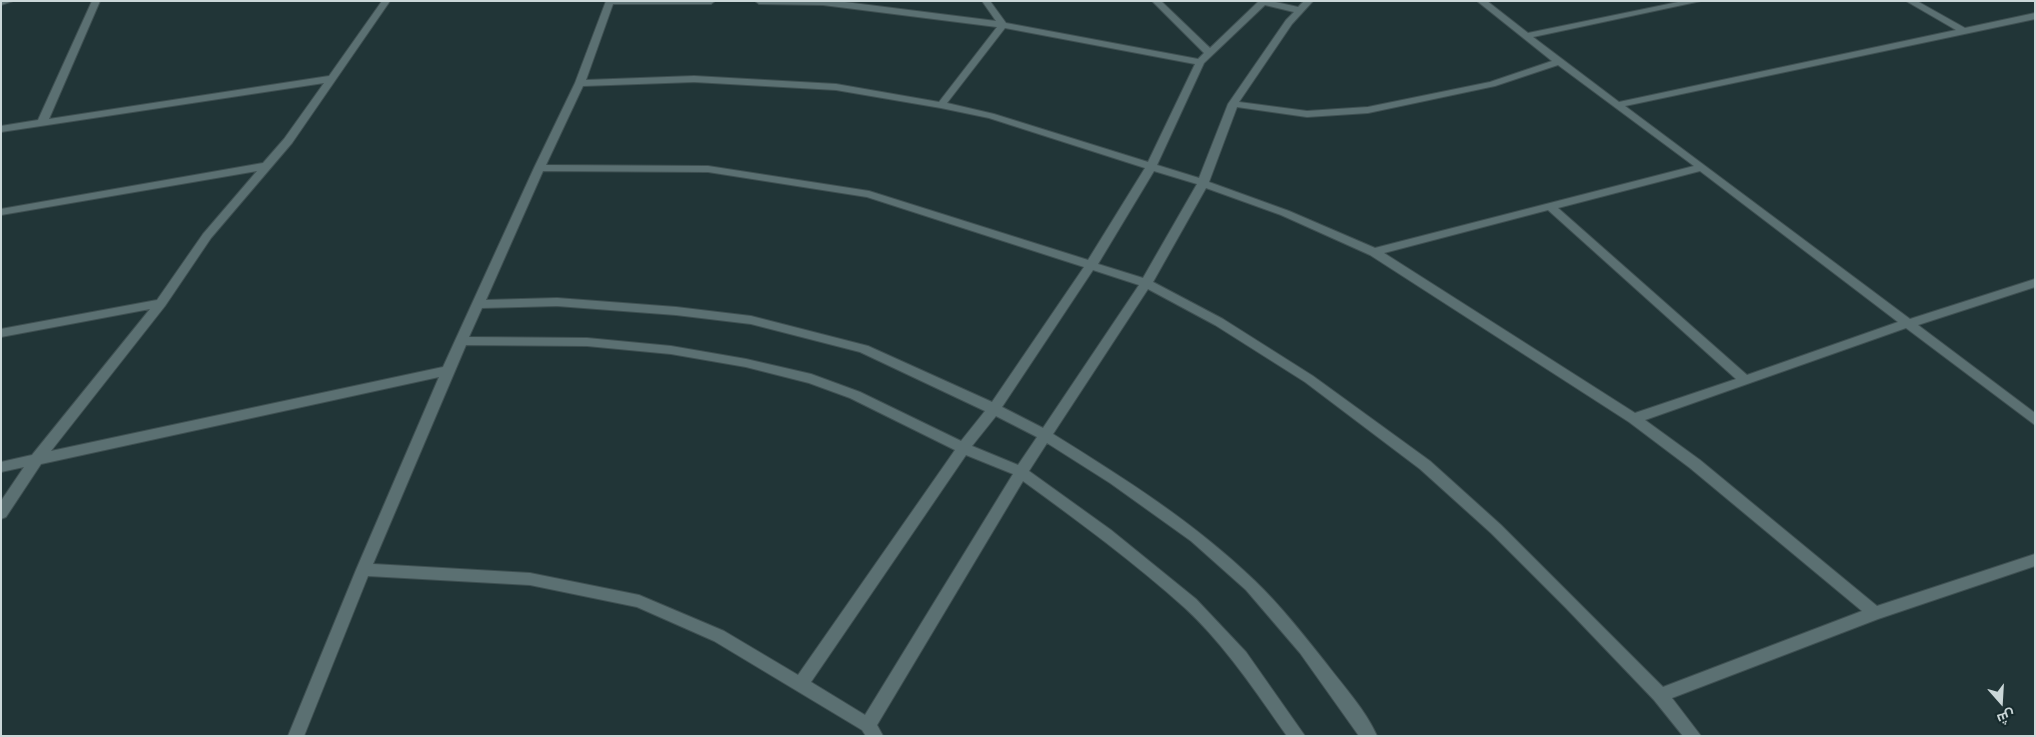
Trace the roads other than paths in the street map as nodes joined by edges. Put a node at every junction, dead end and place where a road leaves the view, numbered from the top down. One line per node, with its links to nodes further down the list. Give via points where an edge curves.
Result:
1 (9, 1): 14 (street)
2 (96, 1): 29 (street)
3 (386, 1): 24 (street)
4 (610, 1): 5 (street); 25 (street)
5 (711, 1)
6 (759, 1): 7 (street)
7 (823, 1): 18 (street)
8 (986, 1): 18 (street)
9 (1156, 1): 21 (street)
10 (1309, 1): 16 (street)
11 (1481, 1): 20 (street)
12 (1698, 1): 20 (street)
13 (1910, 1): 19 (street)
14 (1, 2)
15 (1264, 2): 16 (street); 21 (street)
16 (1300, 10): 26 (street, via 1288,22)
17 (2035, 16): 19 (street)
18 (1004, 25): 22 (street); 27 (street)
19 (1964, 31): 28 (street)
20 (1526, 36): 23 (street)
21 (1210, 53): 22 (street)
22 (1200, 62): 34 (street)
23 (1559, 62): 26 (street, via 1492,84 1368,110 1307,114); 28 (street)
24 (330, 78): 29 (street); 31 (street, via 288,141)
25 (580, 83): 27 (street, via 694,79 836,87); 33 (street)
26 (1233, 104): 35 (street)
27 (942, 105): 34 (street, via 991,116)
28 (1617, 105): 32 (street)
29 (42, 123): 30 (street)
30 (1, 129)
31 (266, 166): 37 (street); 42 (street, via 207,236)
32 (1702, 167): 36 (street); 44 (street)
33 (539, 168): 39 (street, via 708,169 869,194 995,237); 43 (street)
34 (1150, 168): 35 (street); 39 (street)
35 (1203, 183): 38 (street, via 1285,213); 41 (street)
36 (1550, 206): 38 (street); 48 (street)
37 (1, 212)
38 (1374, 252): 50 (street)
39 (1091, 265): 41 (street); 49 (street)
40 (2035, 283): 44 (street)
41 (1146, 284): 52 (street); 62 (street, via 1219,322 1309,379 1425,465 1496,529)
42 (161, 303): 45 (street); 54 (street)
43 (477, 304): 46 (street); 49 (street, via 557,302 751,320 864,349)
44 (1909, 323): 48 (street); 51 (street)
45 (1, 333)
46 (461, 341): 47 (street); 53 (street, via 587,342 670,350 746,363 810,379 855,395)
47 (448, 370): 54 (street); 59 (street)
48 (1745, 380): 50 (street)
49 (994, 409): 52 (street); 53 (street)
50 (1634, 419): 60 (street, via 1695,464)
51 (2035, 420)
52 (1046, 436): 56 (street); 66 (street, via 1115,479 1188,531 1251,586 1305,648)
53 (963, 448): 56 (street); 61 (street)
54 (37, 459): 55 (street); 57 (street)
55 (1, 467)
56 (1021, 472): 63 (street); 65 (street, via 1106,534 1191,604 1240,657)
57 (1, 513)
58 (2035, 560): 60 (street)
59 (363, 570): 61 (street, via 530,578 640,601 719,636); 64 (street)
60 (1875, 613): 62 (street)
61 (801, 683): 63 (street)
62 (1660, 695): 67 (street)
63 (871, 730)
64 (296, 736)
65 (1297, 736)
66 (1369, 736)
67 (1693, 736)

